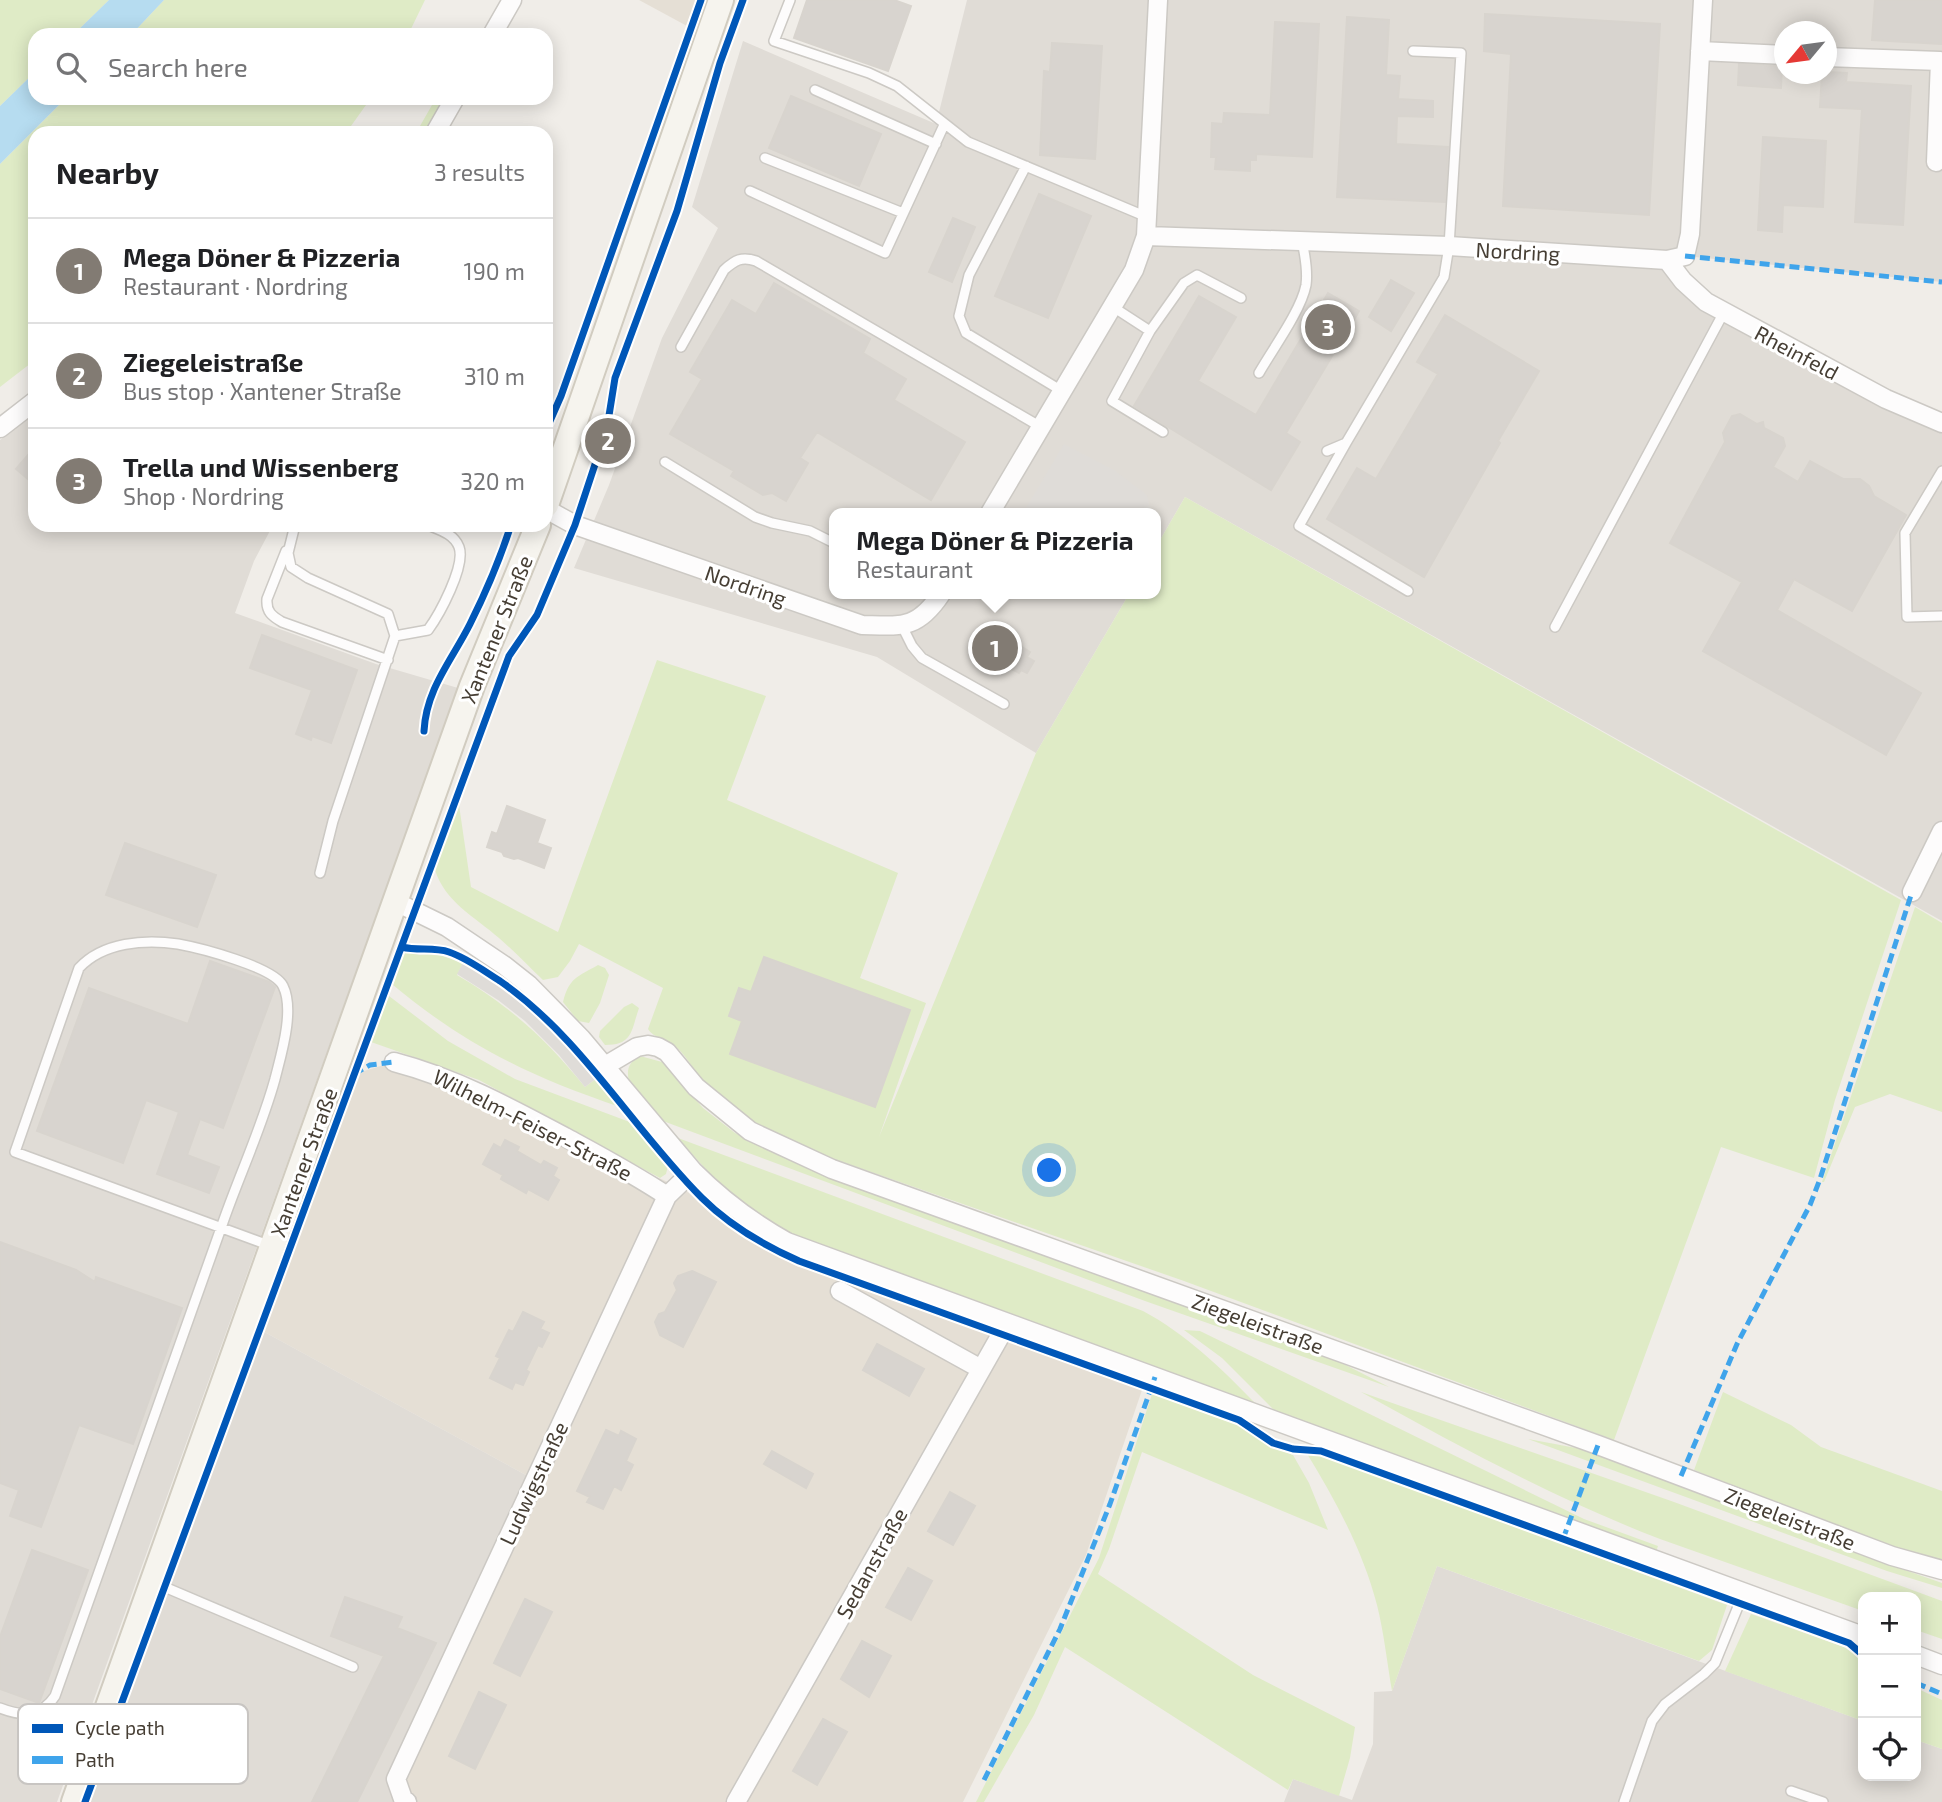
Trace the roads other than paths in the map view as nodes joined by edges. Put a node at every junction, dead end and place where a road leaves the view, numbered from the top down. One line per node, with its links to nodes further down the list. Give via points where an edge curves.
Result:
1 (512, 0): 6 (street)
2 (721, 0): 42 (main road)
3 (790, 0): 13 (lane, via 774,41 897,86)
4 (1158, 0): 21 (street)
5 (1703, 0): 8 (street)
6 (496, 28)
7 (1413, 51): 24 (lane, via 1461,53)
8 (1700, 51): 9 (street); 25 (street, via 1690,234 1685,256)
9 (1774, 55)
10 (1837, 57): 17 (street, via 1940,61)
11 (815, 90): 15 (lane)
12 (451, 105): 14 (street)
13 (944, 125): 15 (lane); 18 (lane, via 968,142)
14 (439, 126)
15 (936, 144): 20 (lane)
16 (765, 158): 20 (lane)
17 (1936, 162)
18 (1026, 166): 21 (lane); 32 (lane, via 969,275 959,316 966,333)
19 (750, 191): 20 (lane, via 885,253)
20 (904, 213)
21 (1147, 217): 22 (street)
22 (1146, 236): 23 (street, Nordring); 27 (street)
23 (1302, 241): 24 (street, Nordring); 31 (lane, via 1306,285)
24 (1449, 246): 25 (street, Nordring); 38 (lane, via 1444,277)
25 (1667, 260): 28 (street, Rheinfeld, via 1706,302)
26 (1241, 298): 29 (lane, via 1197,275 1184,283)
27 (1113, 307): 29 (lane); 32 (street)
28 (1724, 312): 34 (street, Rheinfeld, via 1886,399); 54 (lane)
29 (1150, 331): 37 (lane, via 1112,401)
30 (681, 347): 35 (lane, via 724,270 747,258)
31 (1259, 373)
32 (1062, 391): 35 (street)
33 (28, 406): 36 (street)
34 (1942, 423)
35 (1041, 427): 43 (street)
36 (0, 428)
37 (1163, 432)
38 (1346, 443): 39 (lane); 50 (lane, via 1299,526)
39 (1326, 451)
40 (665, 462): 48 (lane, via 755,517 810,530)
41 (1942, 471): 52 (lane, via 1905,533 1907,617)
42 (553, 487)
43 (993, 508)
44 (553, 511): 53 (street, Nordring, via 575,525 862,625)
45 (293, 532): 49 (lane)
46 (443, 532): 55 (lane, via 459,546 461,559 436,620 428,630)
47 (535, 532): 61 (main road, Xantener Straße, via 472,686)
48 (829, 540)
49 (289, 543): 55 (lane, via 289,561 295,571 388,614); 56 (lane, via 267,599 270,614)
50 (1408, 591)
51 (934, 599): 53 (street, via 922,617)
52 (1942, 616)
53 (902, 626): 57 (lane, via 922,658)
54 (1555, 627)
55 (395, 636): 56 (lane)
56 (388, 660): 59 (lane, via 332,821)
57 (1004, 704)
58 (1942, 831): 60 (street)
59 (320, 873)
60 (1912, 891)
61 (396, 902): 63 (street, via 447,927 505,966 558,1012); 67 (main road, Xantener Straße)
62 (394, 1062): 65 (street, Wilhelm-Feiser-Straße, via 470,1088)
63 (605, 1066): 64 (street); 71 (street, Ziegeleistraße, via 638,1047 658,1047 696,1087 750,1131 832,1169 1892,1556)
64 (693, 1171): 65 (street, Ludwigstraße); 69 (street, via 740,1214 787,1242)
65 (667, 1196): 85 (street, Ludwigstraße, via 396,1779)
66 (221, 1227): 66 (lane, via 15,1152 79,968 99,952 160,942 196,947 277,976 283,986 288,1000 286,1025 274,1082); 67 (lane); 78 (lane)
67 (273, 1246): 72 (main road, Xantener Straße)
68 (840, 1291): 70 (street)
69 (1007, 1324): 70 (street, Sedanstraße); 73 (street)
70 (981, 1369): 86 (street, Sedanstraße)
71 (1942, 1570)
72 (153, 1582): 77 (lane); 79 (main road, Xantener Straße)
73 (1744, 1592): 74 (street); 87 (lane, via 1715,1663 1665,1704 1652,1721)
74 (1858, 1634)
75 (1921, 1657): 76 (street)
76 (1942, 1664)
77 (353, 1667)
78 (50, 1704)
79 (109, 1704)
80 (0, 1708): 81 (lane)
81 (18, 1713)
82 (80, 1784): 84 (main road, Xantener Straße)
83 (1791, 1791): 88 (lane)
84 (74, 1802)
85 (407, 1802)
86 (736, 1802)
87 (1623, 1802)
88 (1824, 1802)

